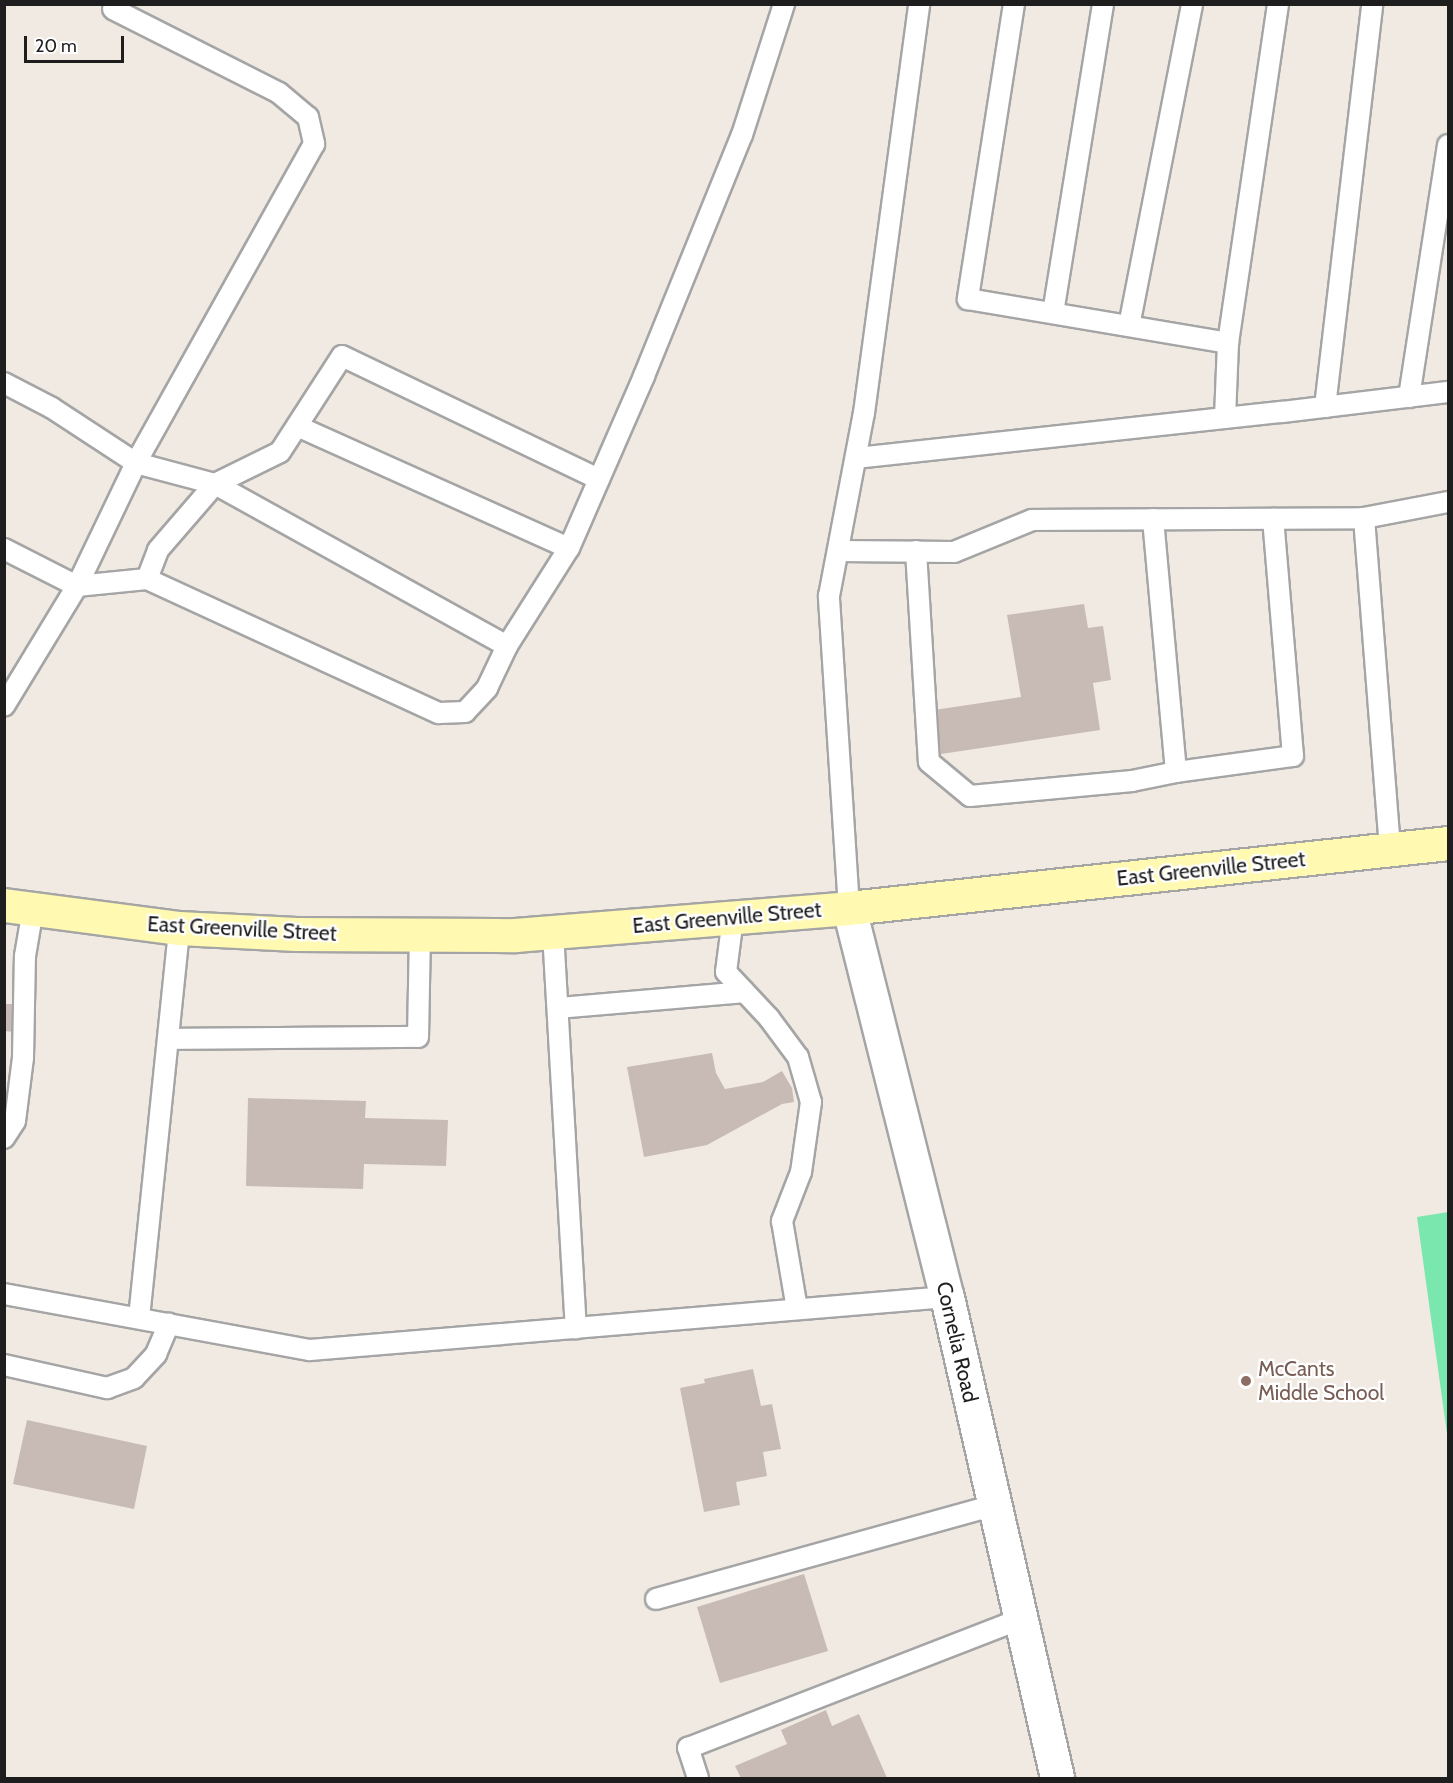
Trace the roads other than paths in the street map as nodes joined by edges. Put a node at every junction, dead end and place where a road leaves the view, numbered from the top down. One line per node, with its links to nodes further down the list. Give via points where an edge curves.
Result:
1 (784, 4): 21 (lane, via 742,135)
2 (919, 4): 19 (lane)
3 (1014, 4): 10 (lane, via 968,299)
4 (1103, 4): 10 (lane)
5 (1192, 4): 11 (lane)
6 (1278, 4): 12 (lane)
7 (1372, 4): 16 (lane)
8 (113, 9): 20 (lane, via 279,93 308,117 314,144)
9 (1449, 145): 15 (lane)
10 (1053, 313): 11 (lane)
11 (1129, 326): 12 (lane)
12 (1228, 343): 17 (lane)
13 (4, 383): 20 (lane, via 52,408)
14 (1449, 392): 15 (lane)
15 (1408, 397): 16 (lane)
16 (1325, 407): 17 (lane)
17 (1225, 418): 19 (lane)
18 (297, 426): 21 (lane, via 342,356); 22 (lane, via 280,452); 27 (lane)
19 (856, 458): 29 (lane)
20 (136, 463): 22 (lane); 32 (lane)
21 (599, 479): 27 (lane)
22 (215, 484): 31 (lane, via 158,550); 33 (lane)
23 (1449, 502): 24 (lane)
24 (1364, 518): 26 (lane); 37 (lane)
25 (1154, 519): 26 (lane); 30 (lane, via 1032,520 954,552); 35 (lane)
26 (1273, 519): 35 (lane, via 1293,756)
27 (569, 548): 33 (lane)
28 (4, 549): 32 (lane)
29 (838, 551): 30 (lane); 39 (lane, via 829,596)
30 (916, 552): 35 (lane, via 929,762 970,796 1132,781)
31 (147, 579): 32 (lane); 33 (lane, via 439,713 465,712 487,688)
32 (77, 586): 34 (lane)
33 (507, 646)
34 (4, 706)
35 (1176, 772)
36 (1449, 843): 37 (main road, East Greenville Street)
37 (1389, 849): 39 (main road, East Greenville Street)
38 (19, 907): 41 (main road, East Greenville Street); 47 (lane, via 25,956 23,1058 15,1121)
39 (849, 909): 40 (main road, East Greenville Street); 49 (street, Cornelia Road)
40 (733, 918): 42 (main road, East Greenville Street); 44 (lane, via 726,972)
41 (179, 928): 43 (main road, East Greenville Street, via 296,934); 46 (lane)
42 (553, 932): 43 (main road, East Greenville Street); 45 (lane)
43 (420, 934): 46 (lane, via 418,1038)
44 (744, 992): 45 (lane); 50 (lane, via 798,1057 811,1102 801,1172 782,1221)
45 (558, 1008): 53 (lane)
46 (168, 1039): 51 (lane)
47 (4, 1138)
48 (4, 1294): 51 (lane)
49 (947, 1297): 50 (lane); 55 (street, Cornelia Road)
50 (796, 1310): 53 (lane)
51 (139, 1318): 52 (lane)
52 (169, 1324): 53 (lane, via 310,1350); 54 (lane, via 156,1354 134,1378 107,1388)
53 (576, 1328)
54 (4, 1365)
55 (995, 1505): 56 (lane); 57 (street, Cornelia Road)
56 (656, 1599)
57 (1020, 1619): 58 (lane, via 688,1748); 59 (street, Cornelia Road)
58 (698, 1779)
59 (1057, 1779)

